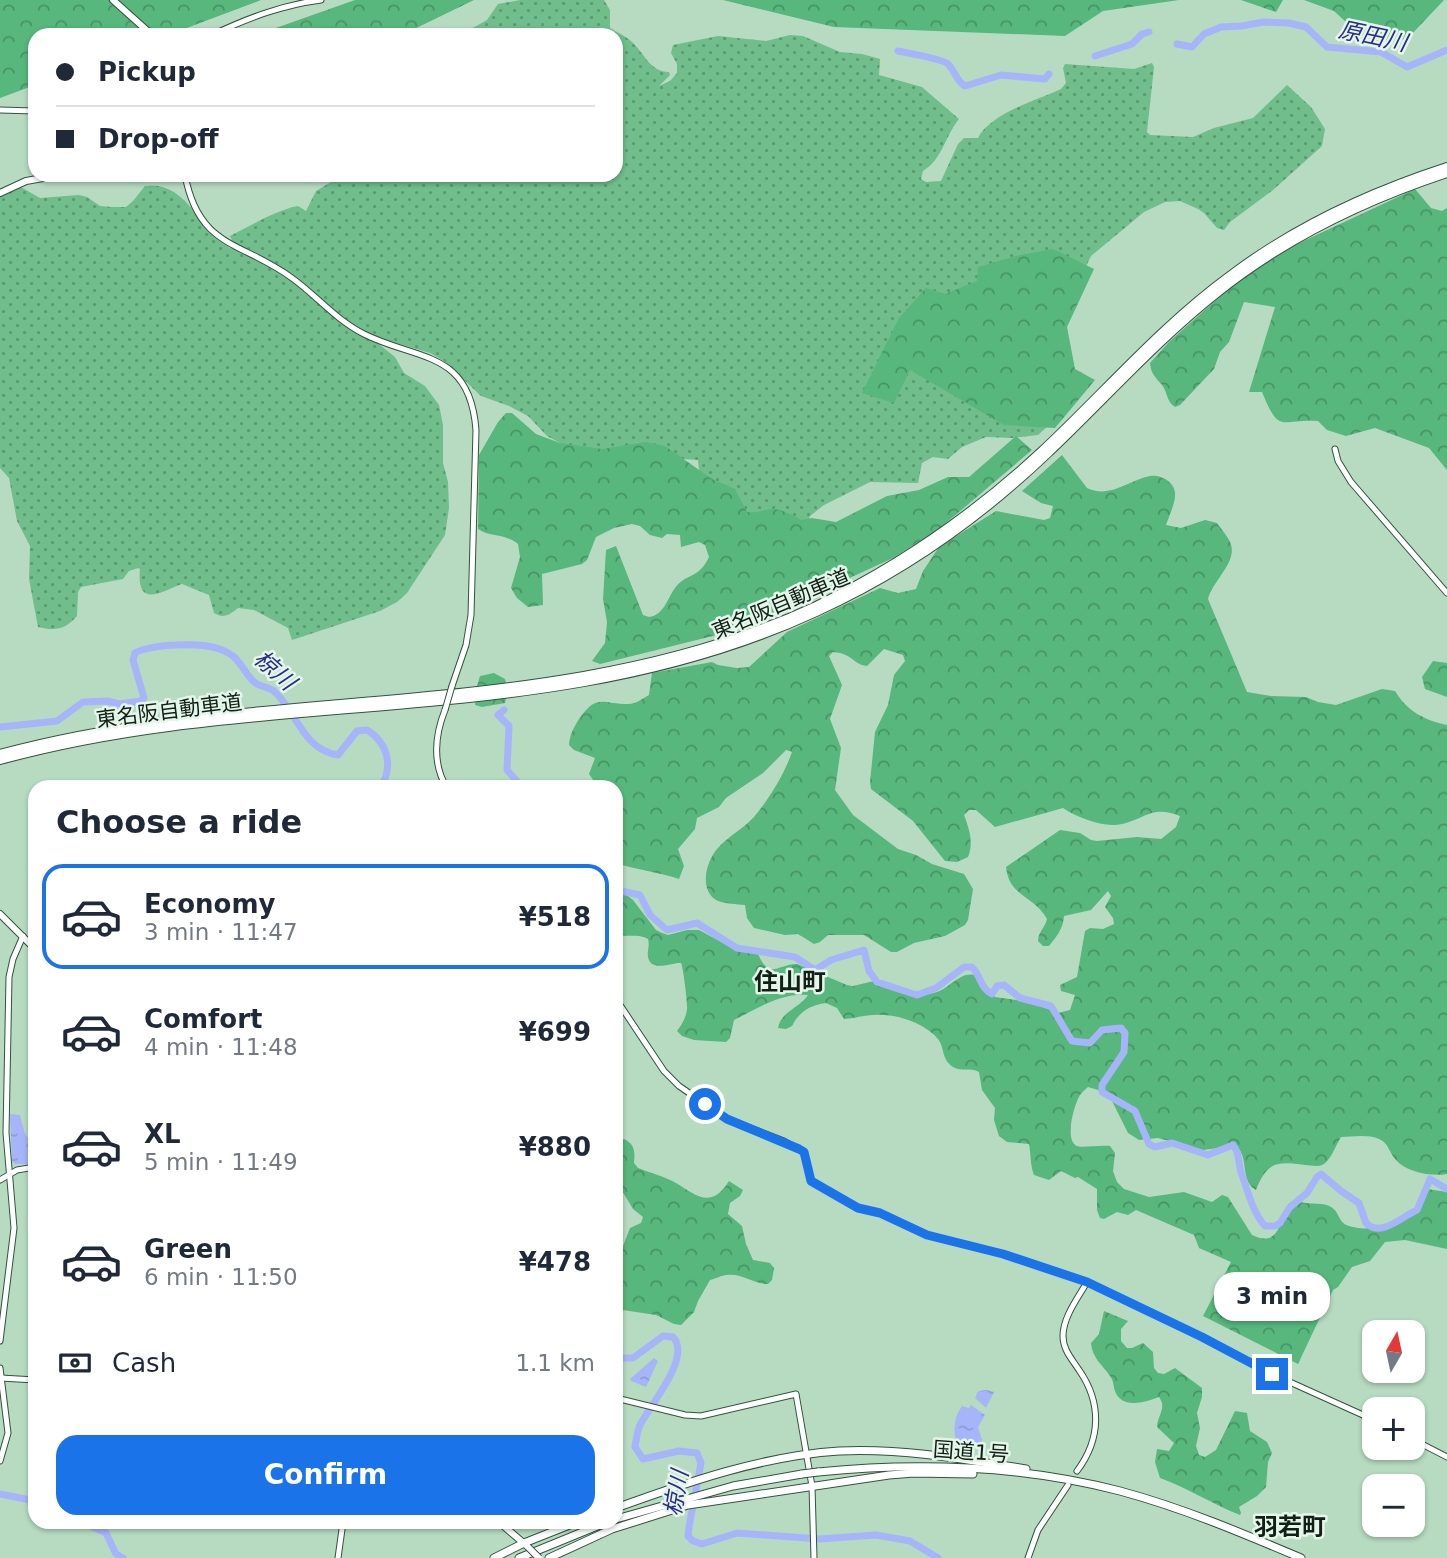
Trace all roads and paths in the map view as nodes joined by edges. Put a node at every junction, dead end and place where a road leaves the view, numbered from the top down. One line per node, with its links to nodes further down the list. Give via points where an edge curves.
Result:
1 (113, 0): 3 (main road)
2 (321, 0): 4 (street, via 292,4)
3 (144, 28)
4 (229, 28)
5 (0, 110): 6 (street)
6 (28, 111)
7 (1447, 167): 14 (highway, 東名阪自動車道, via 1339,209 1231,274 1156,338 984,501 898,561 816,606 721,643 615,672)
8 (1447, 173): 14 (highway, 東名阪自動車道, via 1352,210 1256,265 1179,326 988,505 901,567 819,611 737,645 631,675 516,694)
9 (28, 181): 11 (main road)
10 (187, 182): 18 (street, bridge, via 200,215 224,241 284,272 353,328 438,360 465,389 476,430 472,602 466,645 437,734)
11 (0, 193)
12 (1335, 449): 13 (street, via 1351,482)
13 (1447, 593)
14 (314, 710): 15 (highway, 東名阪自動車道)
15 (268, 713): 16 (highway, 東名阪自動車道, via 116,728); 17 (highway, 東名阪自動車道, via 138,731)
16 (0, 754)
17 (0, 760)
18 (444, 780)
19 (0, 914): 20 (main road)
20 (23, 936): 21 (main road); 24 (street, via 9,977 6,1133)
21 (28, 941)
22 (623, 1009): 26 (street, via 672,1080 727,1119 804,1152 814,1184 858,1208 927,1235)
23 (28, 1169): 24 (street)
24 (10, 1173): 25 (street); 27 (street, via 13,1238)
25 (0, 1180)
26 (1087, 1282): 32 (street); 37 (street, via 1068,1315 1063,1335 1096,1411 1092,1446)
27 (0, 1341)
28 (0, 1368): 29 (street)
29 (0, 1378): 30 (street); 36 (street, via 8,1433)
30 (28, 1380)
31 (623, 1400): 34 (street, via 701,1416 796,1394)
32 (1362, 1415)
33 (1425, 1446): 35 (street)
34 (807, 1454): 39 (highway, via 898,1452 955,1457 1065,1476); 41 (street); 42 (highway, via 766,1461)
35 (1447, 1457)
36 (0, 1461)
37 (1077, 1471)
38 (1026, 1474): 39 (highway, 国道1号); 41 (highway, via 914,1473); 43 (highway, 国道1号, bridge, via 908,1466 818,1472 733,1486)
39 (1086, 1484): 61 (highway, 国道1号, via 1173,1507)
40 (1068, 1485): 60 (street, via 1038,1530)
41 (812, 1486): 43 (highway); 59 (street)
42 (623, 1506)
43 (643, 1514): 44 (highway, 国道1号); 45 (highway)
44 (623, 1518)
45 (623, 1523)
46 (342, 1529): 53 (street)
47 (507, 1529): 52 (main road)
48 (561, 1529): 52 (highway)
49 (590, 1529): 55 (highway)
50 (597, 1529): 56 (highway, 国道1号)
51 (611, 1529): 58 (highway)
52 (526, 1545): 54 (highway); 57 (main road, bridge)
53 (338, 1558)
54 (494, 1558)
55 (519, 1558)
56 (530, 1558)
57 (538, 1558)
58 (549, 1558)
59 (814, 1558)
60 (1028, 1558)
61 (1301, 1558)

